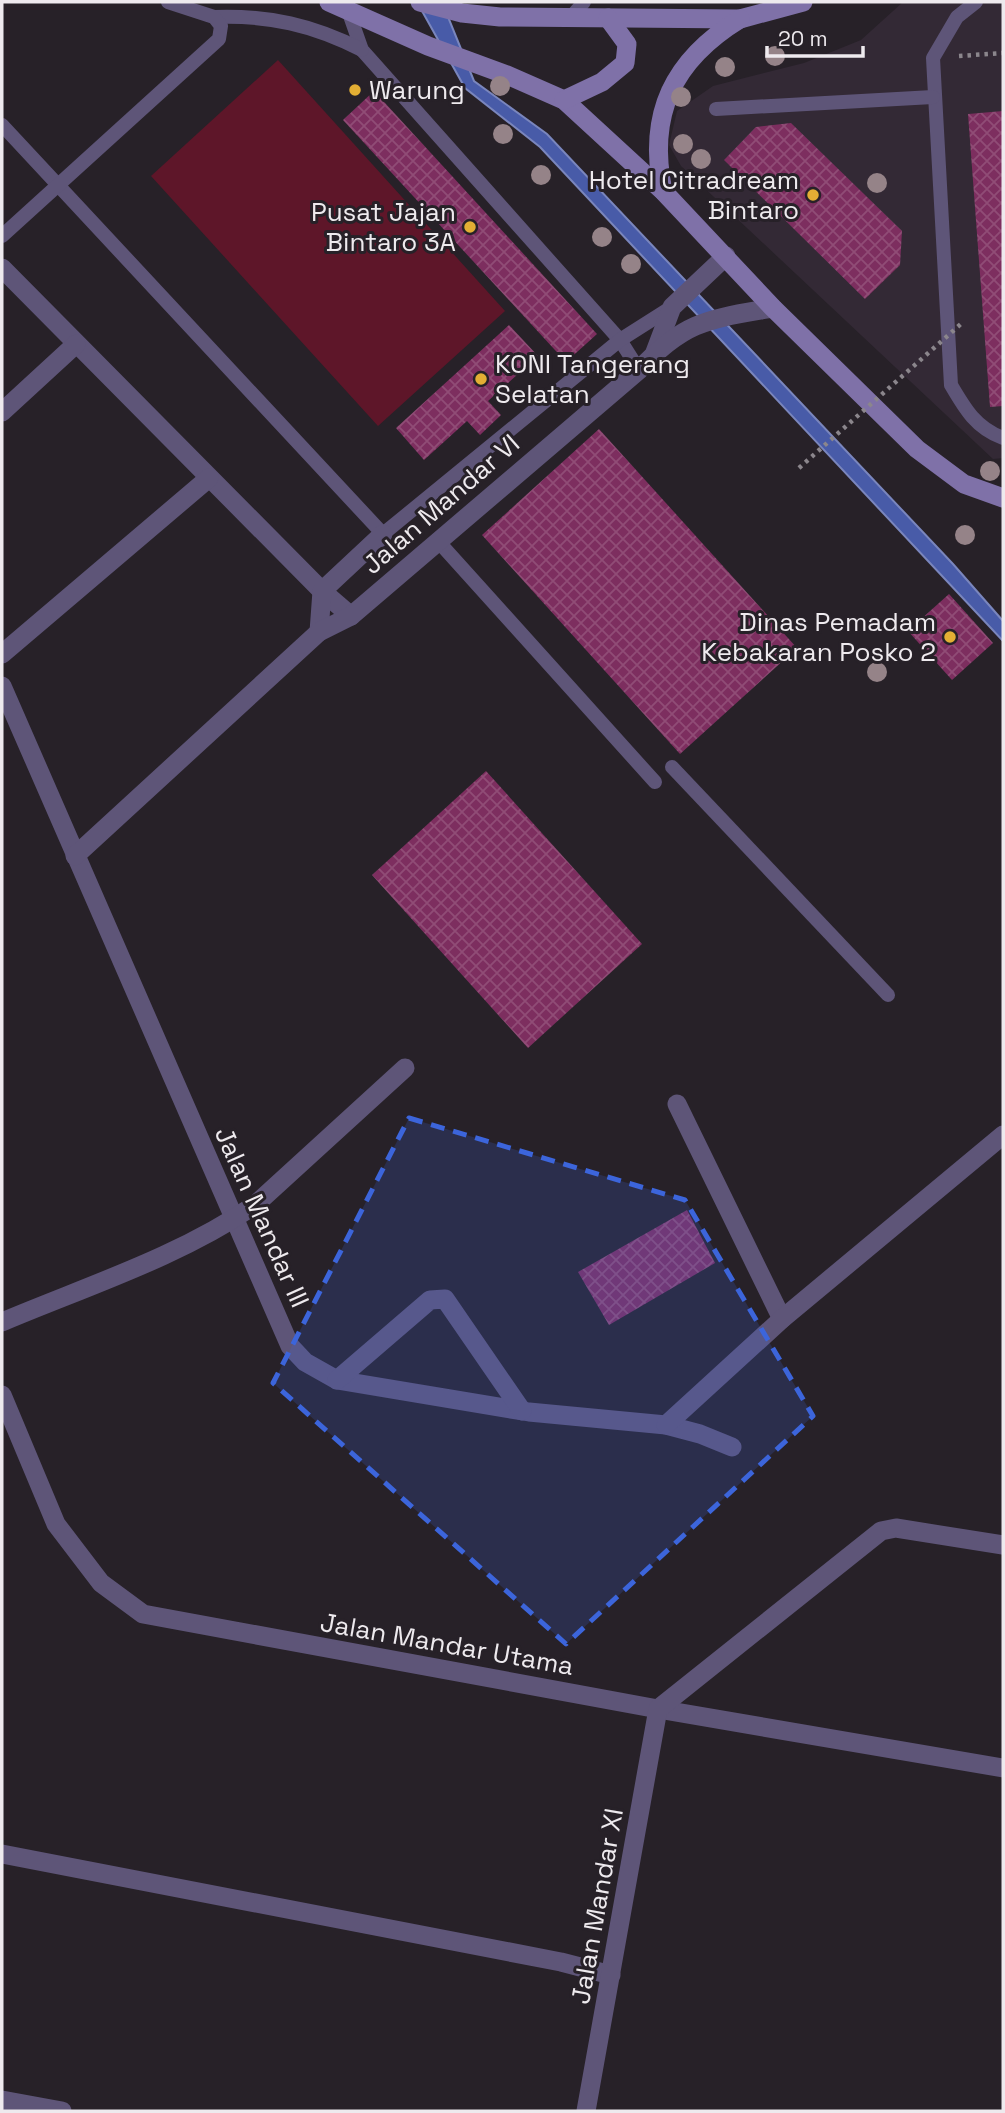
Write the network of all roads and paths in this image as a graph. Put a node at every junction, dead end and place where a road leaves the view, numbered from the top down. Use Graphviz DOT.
graph roads {
  1 [pos="168,2"];
  2 [pos="329,2"];
  3 [pos="420,2"];
  4 [pos="803,2"];
  5 [pos="976,2"];
  6 [pos="578,9"];
  7 [pos="349,13"];
  8 [pos="214,17"];
  9 [pos="608,18"];
  10 [pos="740,19"];
  11 [pos="362,50"];
  12 [pos="1003,53"];
  13 [pos="933,58"];
  14 [pos="933,97"];
  15 [pos="564,100"];
  16 [pos="716,109"];
  17 [pos="2,125"];
  18 [pos="58,185"];
  19 [pos="663,191"];
  20 [pos="2,236"];
  21 [pos="726,256"];
  22 [pos="2,268"];
  23 [pos="674,305"];
  24 [pos="774,308"];
  25 [pos="962,323"];
  26 [pos="620,340"];
  27 [pos="76,344"];
  28 [pos="654,353"];
  29 [pos="639,370"];
  30 [pos="2,412"];
  31 [pos="1003,438"];
  32 [pos="799,468"];
  33 [pos="209,478"];
  34 [pos="1003,498"];
  35 [pos="383,534"];
  36 [pos="438,540"];
  37 [pos="321,592"];
  38 [pos="351,616"];
  39 [pos="319,632"];
  40 [pos="2,654"];
  41 [pos="2,686"];
  42 [pos="672,767"];
  43 [pos="655,782"];
  44 [pos="75,856"];
  45 [pos="888,995"];
  46 [pos="405,1068"];
  47 [pos="677,1104"];
  48 [pos="1003,1135"];
  49 [pos="233,1220"];
  50 [pos="782,1319"];
  51 [pos="2,1322"];
  52 [pos="337,1380"];
  53 [pos="2,1395"];
  54 [pos="522,1411"];
  55 [pos="666,1425"];
  56 [pos="733,1447"];
  57 [pos="1003,1545"];
  58 [pos="658,1709"];
  59 [pos="1003,1768"];
  60 [pos="2,1854"];
  61 [pos="611,1975"];
  62 [pos="4,2102"];
  63 [pos="62,2111"];
  64 [pos="586,2111"];
  1 -- 8 [label="lane"];
  2 -- 7 [label="main road"];
  3 -- 6 [label="main road"];
  4 -- 10 [label="main road"];
  5 -- 13 [label="lane"];
  6 -- 9 [label="main road"];
  7 -- 11 [label="lane"];
  7 -- 15 [label="main road"];
  8 -- 11 [label="lane"];
  8 -- 18 [label="lane"];
  9 -- 10 [label="main road"];
  9 -- 15 [label="main road"];
  10 -- 19 [label="main road"];
  11 -- 26 [label="lane"];
  12 -- 13 [label="path"];
  13 -- 14 [label="lane"];
  14 -- 16 [label="lane"];
  14 -- 31 [label="lane"];
  15 -- 19 [label="main road"];
  17 -- 18 [label="lane"];
  18 -- 20 [label="lane"];
  18 -- 35 [label="lane"];
  19 -- 21 [label="main road"];
  21 -- 23 [label="street, Jalan Mandar VI"];
  21 -- 24 [label="main road"];
  22 -- 27 [label="street"];
  23 -- 26 [label="lane"];
  23 -- 28 [label="street, Jalan Mandar VI"];
  24 -- 28 [label="street, Jalan Mandar VI"];
  24 -- 34 [label="main road"];
  25 -- 32 [label="path, bridge"];
  26 -- 29 [label="lane"];
  26 -- 35 [label="lane"];
  27 -- 30 [label="street"];
  27 -- 33 [label="street"];
  28 -- 29 [label="street, Jalan Mandar VI"];
  29 -- 36 [label="street, Jalan Mandar VI"];
  33 -- 37 [label="street"];
  33 -- 40 [label="street"];
  35 -- 37 [label="street, Jalan Mandar VI"];
  36 -- 38 [label="street, Jalan Mandar VI"];
  36 -- 43 [label="lane"];
  37 -- 38 [label="street"];
  37 -- 39 [label="street"];
  38 -- 39 [label="street, Jalan Mandar VI"];
  39 -- 44 [label="street, Jalan Mandar VI"];
  41 -- 44 [label="street, Jalan Mandar III"];
  42 -- 45 [label="lane"];
  44 -- 49 [label="street, Jalan Mandar III"];
  46 -- 49 [label="street"];
  47 -- 50 [label="street"];
  48 -- 50 [label="street"];
  49 -- 51 [label="street"];
  49 -- 52 [label="street, Jalan Mandar III"];
  50 -- 55 [label="street"];
  52 -- 54 [label="street, Jalan Mandar III"];
  52 -- 54 [label="street"];
  53 -- 58 [label="street, Jalan Mandar Utama"];
  54 -- 55 [label="street, Jalan Mandar III"];
  55 -- 56 [label="street, Jalan Mandar III"];
  57 -- 58 [label="street"];
  58 -- 59 [label="street, Jalan Mandar Utama"];
  58 -- 61 [label="street, Jalan Mandar XI"];
  60 -- 61 [label="street"];
  61 -- 64 [label="street, Jalan Mandar XI"];
  62 -- 63 [label="street"];
}
